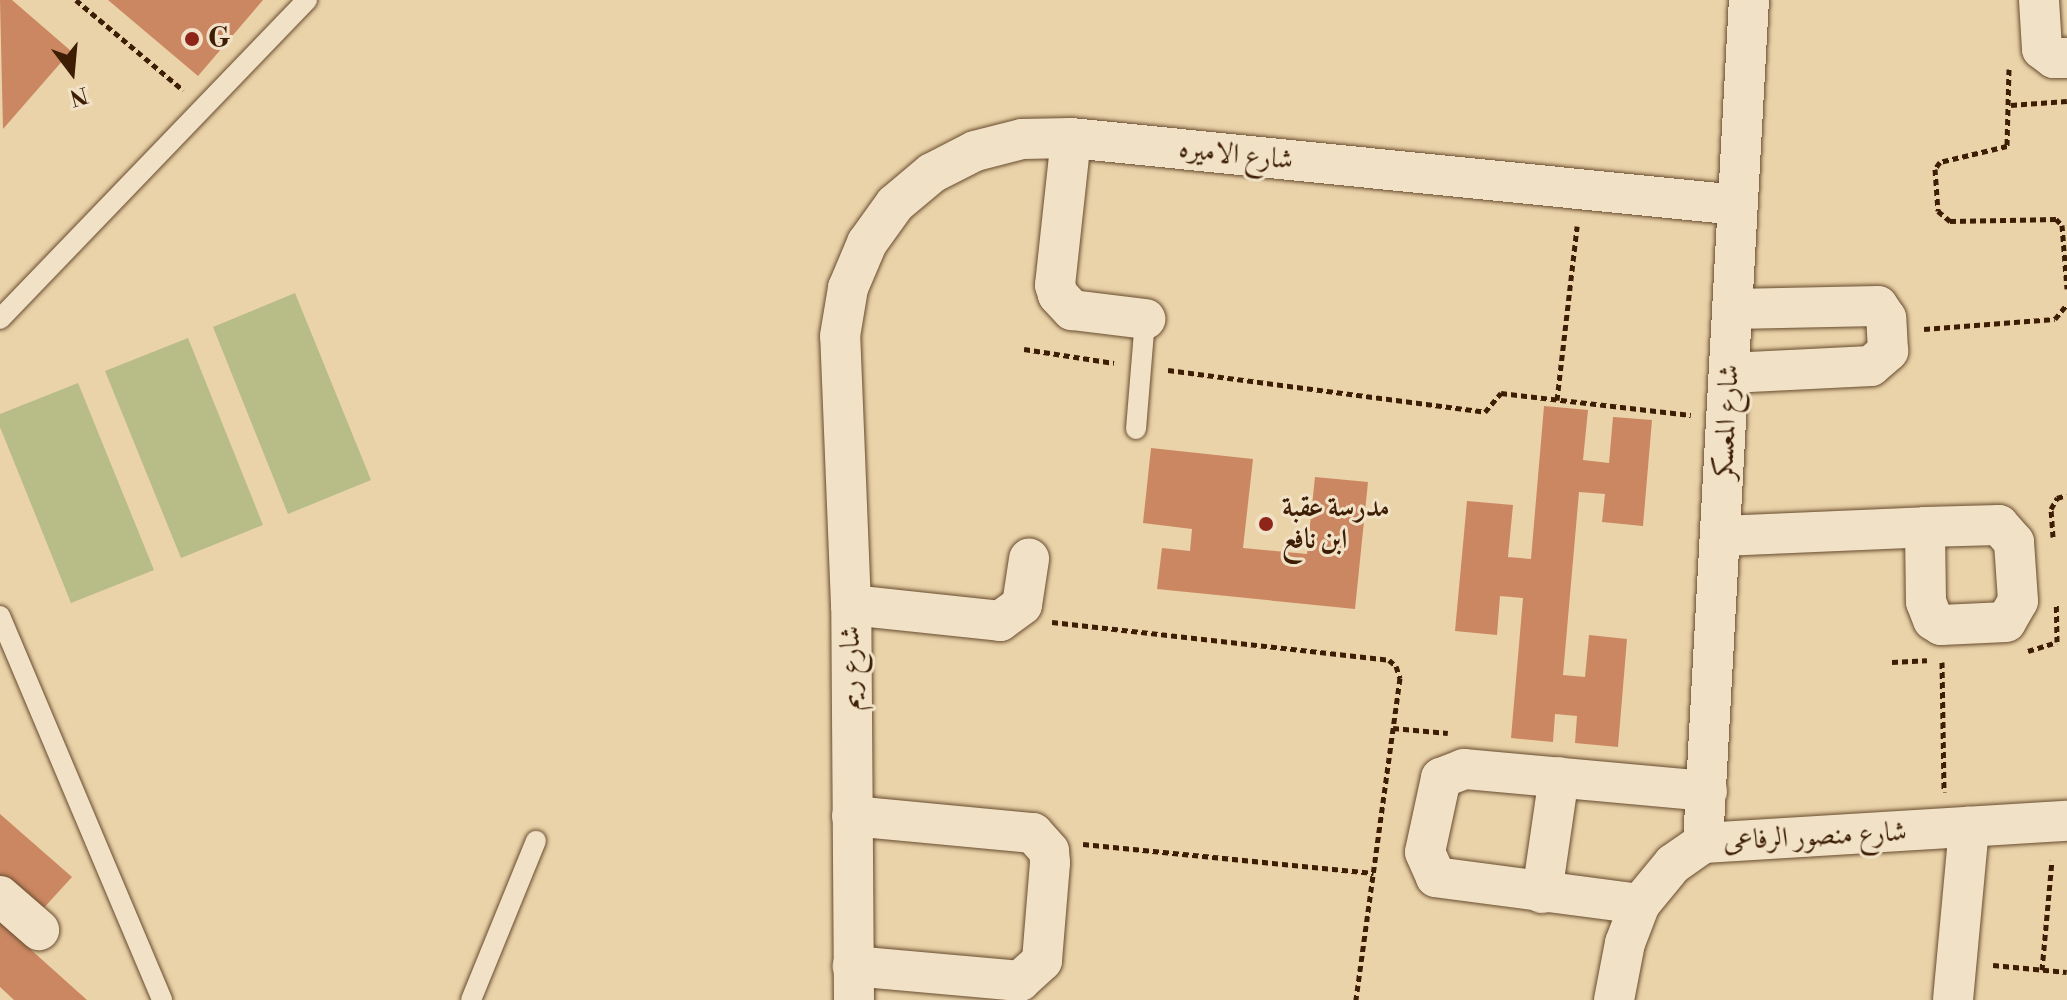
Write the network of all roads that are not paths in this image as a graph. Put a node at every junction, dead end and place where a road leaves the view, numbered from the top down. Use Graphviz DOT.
graph roads {
  1 [pos="307,0"];
  2 [pos="1749,0"];
  3 [pos="2039,0"];
  4 [pos="2067,58"];
  5 [pos="1071,138"];
  6 [pos="1738,205"];
  7 [pos="8,297"];
  8 [pos="1733,309"];
  9 [pos="0,319"];
  10 [pos="1145,319"];
  11 [pos="840,336"];
  12 [pos="1729,373"];
  13 [pos="1136,429"];
  14 [pos="1925,527"];
  15 [pos="1722,536"];
  16 [pos="1029,559"];
  17 [pos="851,605"];
  18 [pos="0,616"];
  19 [pos="1559,777"];
  20 [pos="1707,791"];
  21 [pos="852,816"];
  22 [pos="2061,821"];
  23 [pos="1957,828"];
  24 [pos="536,841"];
  25 [pos="1703,843"];
  26 [pos="1542,893"];
  27 [pos="0,896"];
  28 [pos="1640,904"];
  29 [pos="39,930"];
  30 [pos="853,983"];
  31 [pos="162,1000"];
  32 [pos="471,1000"];
  33 [pos="1614,1000"];
  34 [pos="1953,1000"];
  1 -- 7 [label="lane"];
  2 -- 6 [label="street, شارع المعسكر"];
  3 -- 4 [label="street"];
  5 -- 6 [label="street, شارع الاميره"];
  5 -- 10 [label="street"];
  5 -- 11 [label="street, شارع الاميره"];
  6 -- 8 [label="street, شارع المعسكر"];
  7 -- 9 [label="lane"];
  8 -- 12 [label="street, شارع المعسكر"];
  8 -- 12 [label="street"];
  10 -- 13 [label="lane"];
  11 -- 17 [label="street, شارع ريم"];
  12 -- 15 [label="street, شارع المعسكر"];
  14 -- 14 [label="street"];
  14 -- 15 [label="street"];
  15 -- 20 [label="street, شارع المعسكر"];
  16 -- 17 [label="street"];
  17 -- 21 [label="street, شارع ريم"];
  18 -- 31 [label="lane"];
  19 -- 20 [label="street"];
  19 -- 26 [label="street"];
  19 -- 26 [label="street"];
  20 -- 25 [label="street, شارع المعسكر"];
  21 -- 30 [label="street, شارع ريم"];
  21 -- 30 [label="street"];
  22 -- 23 [label="street, شارع منصور الرفاعى"];
  23 -- 25 [label="street, شارع منصور الرفاعى"];
  23 -- 34 [label="street"];
  24 -- 32 [label="lane"];
  25 -- 28 [label="street, شارع منصور الرفاعى"];
  26 -- 28 [label="street"];
  27 -- 29 [label="street"];
  28 -- 33 [label="street, شارع منصور الرفاعى"];
}
